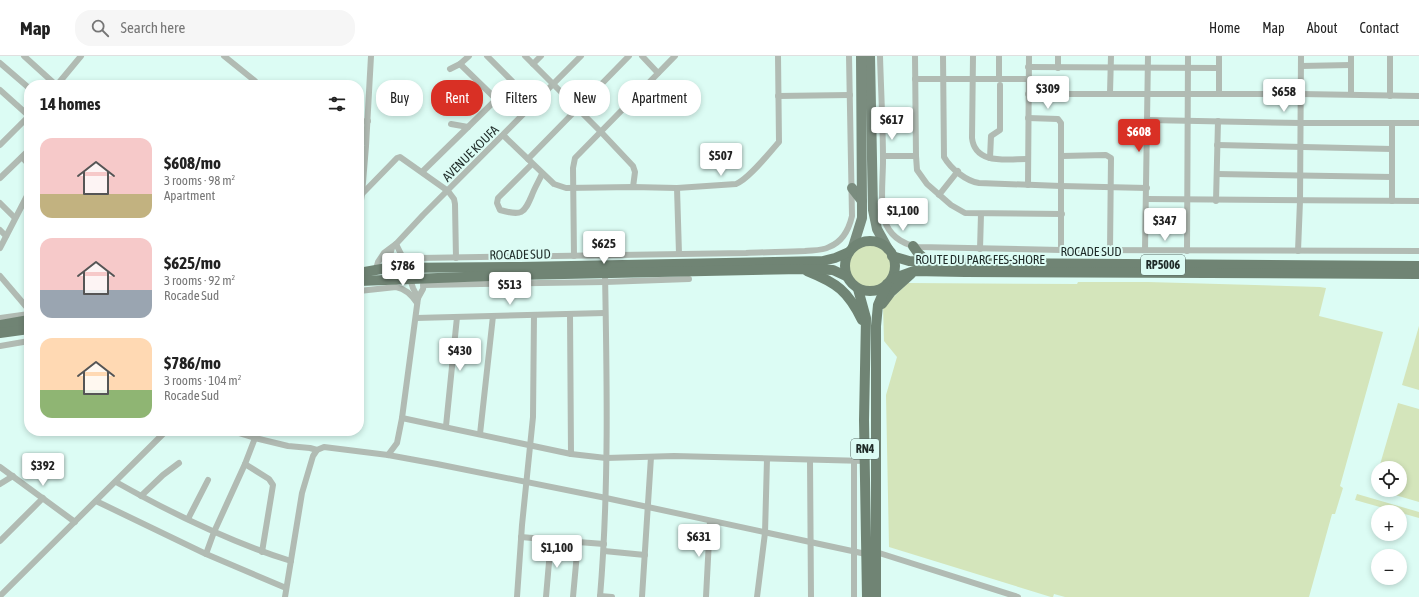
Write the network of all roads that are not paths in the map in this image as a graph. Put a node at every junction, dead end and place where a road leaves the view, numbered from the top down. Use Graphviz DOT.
graph roads {
  1 [pos="24,56"];
  2 [pos="81,56"];
  3 [pos="224,56"];
  4 [pos="371,56"];
  5 [pos="469,56"];
  6 [pos="487,56"];
  7 [pos="525,56"];
  8 [pos="541,56"];
  9 [pos="581,56"];
  10 [pos="629,56"];
  11 [pos="642,56"];
  12 [pos="675,56"];
  13 [pos="778,56"];
  14 [pos="849,56"];
  15 [pos="861,56"];
  16 [pos="870,56"];
  17 [pos="880,56"];
  18 [pos="915,56"];
  19 [pos="943,56"];
  20 [pos="973,56"];
  21 [pos="999,56"];
  22 [pos="1028,56"];
  23 [pos="1058,56"];
  24 [pos="1111,56"];
  25 [pos="1148,56"];
  26 [pos="1188,56"];
  27 [pos="1219,56"];
  28 [pos="1301,56"];
  29 [pos="1351,56"];
  30 [pos="1390,56"];
  31 [pos="0,63"];
  32 [pos="460,64"];
  33 [pos="533,64"];
  34 [pos="1351,65"];
  35 [pos="1301,66"];
  36 [pos="1028,67"];
  37 [pos="1148,67"];
  38 [pos="1058,68"];
  39 [pos="1111,68"];
  40 [pos="1218,68"];
  41 [pos="450,69"];
  42 [pos="1188,69"];
  43 [pos="658,73"];
  44 [pos="915,79"];
  45 [pos="942,79"];
  46 [pos="973,79"];
  47 [pos="1028,79"];
  48 [pos="50,80"];
  49 [pos="60,80"];
  50 [pos="254,80"];
  51 [pos="511,80"];
  52 [pos="606,80"];
  53 [pos="999,82"];
  54 [pos="24,84"];
  55 [pos="554,85"];
  56 [pos="551,88"];
  57 [pos="0,90"];
  58 [pos="559,90"];
  59 [pos="1110,93"];
  60 [pos="1148,93"];
  61 [pos="491,94"];
  62 [pos="1028,94"];
  63 [pos="1187,94"];
  64 [pos="1219,94"];
  65 [pos="1301,94"];
  66 [pos="1351,94"];
  67 [pos="850,95"];
  68 [pos="778,96"];
  69 [pos="1390,96"];
  70 [pos="1419,96"];
  71 [pos="491,104"];
  72 [pos="24,112"];
  73 [pos="522,116"];
  74 [pos="572,116"];
  75 [pos="585,116"];
  76 [pos="1028,118"];
  77 [pos="1148,120"];
  78 [pos="1187,120"];
  79 [pos="24,121"];
  80 [pos="364,121"];
  81 [pos="368,121"];
  82 [pos="1218,121"];
  83 [pos="1301,123"];
  84 [pos="1392,123"];
  85 [pos="1419,123"];
  86 [pos="451,124"];
  87 [pos="468,127"];
  88 [pos="601,132"];
  89 [pos="503,135"];
  90 [pos="0,145"];
  91 [pos="1217,146"];
  92 [pos="1301,147"];
  93 [pos="364,148"];
  94 [pos="1392,149"];
  95 [pos="883,156"];
  96 [pos="916,156"];
  97 [pos="1062,156"];
  98 [pos="22,157"];
  99 [pos="990,158"];
  100 [pos="24,159"];
  101 [pos="1027,159"];
  102 [pos="530,161"];
  103 [pos="958,171"];
  104 [pos="422,172"];
  105 [pos="542,174"];
  106 [pos="1217,174"];
  107 [pos="1301,175"];
  108 [pos="1392,176"];
  109 [pos="0,178"];
  110 [pos="1028,185"];
  111 [pos="1061,186"];
  112 [pos="633,187"];
  113 [pos="1111,187"];
  114 [pos="574,188"];
  115 [pos="677,188"];
  116 [pos="852,188"];
  117 [pos="873,188"];
  118 [pos="1147,188"];
  119 [pos="448,191"];
  120 [pos="364,192"];
  121 [pos="939,195"];
  122 [pos="883,199"];
  123 [pos="1147,199"];
  124 [pos="1187,200"];
  125 [pos="24,201"];
  126 [pos="862,201"];
  127 [pos="1216,201"];
  128 [pos="1300,201"];
  129 [pos="1392,201"];
  130 [pos="1419,201"];
  131 [pos="0,203"];
  132 [pos="981,214"];
  133 [pos="1062,214"];
  134 [pos="15,218"];
  135 [pos="0,230"];
  136 [pos="6,236"];
  137 [pos="394,246"];
  138 [pos="913,246"];
  139 [pos="0,248"];
  140 [pos="851,249"];
  141 [pos="980,249"];
  142 [pos="809,250"];
  143 [pos="1061,250"];
  144 [pos="1110,250"];
  145 [pos="1145,250"];
  146 [pos="1187,251"];
  147 [pos="1298,251"];
  148 [pos="1419,251"];
  149 [pos="890,252"];
  150 [pos="678,254"];
  151 [pos="574,256"];
  152 [pos="783,257"];
  153 [pos="403,258"];
  154 [pos="456,258"];
  155 [pos="811,261"];
  156 [pos="928,262"];
  157 [pos="387,268"];
  158 [pos="407,268"];
  159 [pos="802,269"];
  160 [pos="1418,270"];
  161 [pos="914,271"];
  162 [pos="1142,272"];
  163 [pos="364,274"];
  164 [pos="375,275"];
  165 [pos="0,276"];
  166 [pos="846,276"];
  167 [pos="424,277"];
  168 [pos="410,278"];
  169 [pos="605,278"];
  170 [pos="364,279"];
  171 [pos="385,279"];
  172 [pos="689,279"];
  173 [pos="889,281"];
  174 [pos="858,289"];
  175 [pos="364,290"];
  176 [pos="418,301"];
  177 [pos="24,304"];
  178 [pos="605,313"];
  179 [pos="570,314"];
  180 [pos="877,314"];
  181 [pos="24,315"];
  182 [pos="534,315"];
  183 [pos="493,316"];
  184 [pos="457,317"];
  185 [pos="0,318"];
  186 [pos="416,318"];
  187 [pos="24,321"];
  188 [pos="0,325"];
  189 [pos="866,328"];
  190 [pos="24,330"];
  191 [pos="0,333"];
  192 [pos="24,342"];
  193 [pos="0,346"];
  194 [pos="402,418"];
  195 [pos="446,426"];
  196 [pos="480,434"];
  197 [pos="161,436"];
  198 [pos="248,436"];
  199 [pos="255,438"];
  200 [pos="530,445"];
  201 [pos="317,450"];
  202 [pos="571,454"];
  203 [pos="388,455"];
  204 [pos="651,457"];
  205 [pos="606,458"];
  206 [pos="767,459"];
  207 [pos="810,460"];
  208 [pos="854,461"];
  209 [pos="865,461"];
  210 [pos="179,463"];
  211 [pos="245,464"];
  212 [pos="0,467"];
  213 [pos="13,476"];
  214 [pos="208,480"];
  215 [pos="116,482"];
  216 [pos="526,482"];
  217 [pos="0,484"];
  218 [pos="141,496"];
  219 [pos="43,498"];
  220 [pos="606,498"];
  221 [pos="96,501"];
  222 [pos="649,508"];
  223 [pos="188,519"];
  224 [pos="710,521"];
  225 [pos="75,522"];
  226 [pos="214,532"];
  227 [pos="765,533"];
  228 [pos="521,538"];
  229 [pos="551,539"];
  230 [pos="0,541"];
  231 [pos="578,542"];
  232 [pos="810,542"];
  233 [pos="604,548"];
  234 [pos="262,552"];
  235 [pos="854,552"];
  236 [pos="871,553"];
  237 [pos="206,554"];
  238 [pos="645,556"];
  239 [pos="291,561"];
  240 [pos="286,588"];
  241 [pos="1,592"];
  242 [pos="600,596"];
  243 [pos="285,597"];
  244 [pos="517,597"];
  245 [pos="546,597"];
  246 [pos="573,597"];
  247 [pos="612,597"];
  248 [pos="642,597"];
  249 [pos="706,597"];
  250 [pos="757,597"];
  251 [pos="811,597"];
  252 [pos="854,597"];
  253 [pos="867,597"];
  254 [pos="876,597"];
  255 [pos="1018,597"];
  1 -- 48 [label="street"];
  2 -- 49 [label="street"];
  3 -- 50 [label="street"];
  4 -- 81 [label="street"];
  5 -- 32 [label="street"];
  6 -- 51 [label="street"];
  7 -- 33 [label="street"];
  8 -- 33 [label="street"];
  9 -- 55 [label="street, AVENUE KOUFA"];
  10 -- 52 [label="street"];
  11 -- 43 [label="street"];
  12 -- 43 [label="street"];
  13 -- 68 [label="street"];
  14 -- 67 [label="street"];
  15 -- 126 [label="main road"];
  16 -- 117 [label="main road, RN4"];
  17 -- 95 [label="street"];
  18 -- 44 [label="street"];
  19 -- 45 [label="street"];
  20 -- 46 [label="street"];
  21 -- 53 [label="street"];
  22 -- 36 [label="street"];
  23 -- 38 [label="street"];
  24 -- 39 [label="street"];
  25 -- 37 [label="street"];
  26 -- 42 [label="street"];
  27 -- 40 [label="street"];
  28 -- 35 [label="street"];
  29 -- 34 [label="street"];
  30 -- 69 [label="street"];
  31 -- 54 [label="street"];
  32 -- 41 [label="street"];
  32 -- 61 [label="street"];
  33 -- 55 [label="street"];
  34 -- 35 [label="street"];
  34 -- 66 [label="street"];
  35 -- 65 [label="street"];
  36 -- 38 [label="street"];
  36 -- 47 [label="street"];
  37 -- 39 [label="street"];
  37 -- 42 [label="street"];
  37 -- 60 [label="street"];
  38 -- 39 [label="street"];
  39 -- 59 [label="street"];
  40 -- 42 [label="street"];
  40 -- 64 [label="street"];
  42 -- 63 [label="street"];
  43 -- 88 [label="street"];
  44 -- 45 [label="street"];
  44 -- 96 [label="street"];
  45 -- 46 [label="street"];
  45 -- 103 [label="street"];
  46 -- 53 [label="street"];
  46 -- 99 [label="street"];
  47 -- 53 [label="street"];
  47 -- 62 [label="street"];
  53 -- 99 [label="street"];
  55 -- 56 [label="street, AVENUE KOUFA"];
  55 -- 58 [label="street"];
  57 -- 72 [label="street"];
  59 -- 60 [label="street"];
  59 -- 62 [label="street"];
  60 -- 63 [label="street"];
  60 -- 77 [label="street"];
  62 -- 76 [label="street"];
  63 -- 64 [label="street"];
  63 -- 78 [label="street"];
  64 -- 65 [label="street"];
  65 -- 66 [label="street"];
  65 -- 83 [label="street"];
  66 -- 69 [label="street"];
  67 -- 68 [label="street"];
  67 -- 116 [label="street"];
  68 -- 115 [label="street"];
  69 -- 70 [label="street"];
  71 -- 87 [label="street"];
  73 -- 89 [label="street, AVENUE KOUFA"];
  74 -- 102 [label="street"];
  75 -- 88 [label="street"];
  76 -- 97 [label="street"];
  76 -- 101 [label="street"];
  77 -- 78 [label="street"];
  77 -- 118 [label="street"];
  78 -- 82 [label="street"];
  78 -- 124 [label="street"];
  79 -- 90 [label="street"];
  80 -- 81 [label="street"];
  81 -- 93 [label="street"];
  82 -- 83 [label="street"];
  82 -- 91 [label="street"];
  83 -- 84 [label="street"];
  83 -- 92 [label="street"];
  84 -- 85 [label="street"];
  84 -- 94 [label="street"];
  86 -- 87 [label="street"];
  87 -- 104 [label="street"];
  88 -- 112 [label="street"];
  88 -- 114 [label="street"];
  89 -- 102 [label="street"];
  89 -- 119 [label="street, AVENUE KOUFA"];
  91 -- 92 [label="street"];
  91 -- 106 [label="street"];
  92 -- 94 [label="street"];
  92 -- 107 [label="street"];
  94 -- 108 [label="street"];
  95 -- 96 [label="street"];
  95 -- 122 [label="street"];
  96 -- 121 [label="street"];
  97 -- 111 [label="street"];
  97 -- 113 [label="street"];
  98 -- 100 [label="street"];
  98 -- 109 [label="street"];
  99 -- 101 [label="street"];
  101 -- 110 [label="street"];
  102 -- 105 [label="street"];
  102 -- 105 [label="street"];
  103 -- 110 [label="street"];
  103 -- 121 [label="street"];
  104 -- 119 [label="street"];
  104 -- 120 [label="street"];
  105 -- 114 [label="street"];
  106 -- 107 [label="street"];
  106 -- 127 [label="street"];
  107 -- 108 [label="street"];
  107 -- 128 [label="street"];
  108 -- 129 [label="street"];
  110 -- 111 [label="street"];
  111 -- 113 [label="street"];
  111 -- 133 [label="street"];
  112 -- 114 [label="street"];
  112 -- 115 [label="street"];
  113 -- 118 [label="street"];
  113 -- 144 [label="street"];
  114 -- 151 [label="street"];
  115 -- 150 [label="street"];
  116 -- 126 [label="main road"];
  116 -- 142 [label="street"];
  117 -- 122 [label="main road"];
  117 -- 149 [label="main road, RN4"];
  118 -- 123 [label="street"];
  119 -- 137 [label="street, AVENUE KOUFA"];
  119 -- 154 [label="street"];
  121 -- 132 [label="street"];
  122 -- 138 [label="street"];
  123 -- 124 [label="street"];
  123 -- 145 [label="street"];
  124 -- 127 [label="street"];
  124 -- 146 [label="street"];
  125 -- 134 [label="street"];
  126 -- 140 [label="main road"];
  127 -- 128 [label="street"];
  128 -- 129 [label="street"];
  128 -- 147 [label="street"];
  129 -- 130 [label="street"];
  131 -- 134 [label="street"];
  132 -- 133 [label="street"];
  132 -- 141 [label="street"];
  133 -- 143 [label="street"];
  134 -- 136 [label="street"];
  135 -- 136 [label="street"];
  136 -- 139 [label="street"];
  137 -- 153 [label="street"];
  137 -- 157 [label="street"];
  137 -- 164 [label="street, AVENUE KOUFA"];
  138 -- 141 [label="street"];
  138 -- 156 [label="highway"];
  140 -- 149 [label="highway"];
  140 -- 155 [label="highway, ROCADE SUD"];
  140 -- 166 [label="highway"];
  141 -- 143 [label="street"];
  142 -- 152 [label="street"];
  142 -- 155 [label="street"];
  143 -- 144 [label="street"];
  144 -- 145 [label="street"];
  145 -- 146 [label="street"];
  146 -- 147 [label="street"];
  147 -- 148 [label="street"];
  149 -- 156 [label="highway, ROCADE SUD / RP5006"];
  149 -- 173 [label="highway, RN4"];
  150 -- 151 [label="street"];
  150 -- 152 [label="street"];
  151 -- 154 [label="street"];
  152 -- 155 [label="highway, ROCADE SUD"];
  152 -- 167 [label="highway, ROCADE SUD"];
  153 -- 154 [label="street"];
  153 -- 158 [label="street"];
  156 -- 160 [label="highway, ROCADE SUD / RP5006"];
  157 -- 158 [label="highway, ROCADE SUD"];
  157 -- 164 [label="highway, ROCADE SUD"];
  157 -- 171 [label="street"];
  158 -- 167 [label="highway, ROCADE SUD"];
  158 -- 168 [label="street"];
  159 -- 166 [label="highway, ROCADE SUD"];
  159 -- 169 [label="highway, ROCADE SUD"];
  159 -- 189 [label="highway"];
  160 -- 162 [label="highway, ROCADE SUD / RP5006"];
  161 -- 162 [label="highway, ROUTE DU PARC FES-SHORE / RP5006"];
  161 -- 173 [label="highway, ROUTE DU PARC FES-SHORE / RP5006"];
  161 -- 180 [label="highway"];
  163 -- 164 [label="highway, ROCADE SUD"];
  164 -- 170 [label="highway, ROCADE SUD"];
  164 -- 171 [label="highway, ROCADE SUD"];
  165 -- 177 [label="street"];
  166 -- 174 [label="highway, RN4"];
  167 -- 168 [label="highway, ROCADE SUD"];
  167 -- 169 [label="highway, ROCADE SUD"];
  167 -- 176 [label="street"];
  168 -- 171 [label="highway, ROCADE SUD"];
  168 -- 176 [label="street"];
  169 -- 172 [label="street"];
  169 -- 178 [label="street"];
  173 -- 174 [label="highway"];
  173 -- 180 [label="highway, RN4"];
  174 -- 189 [label="highway, RN4"];
  175 -- 176 [label="street"];
  176 -- 186 [label="street"];
  178 -- 179 [label="street"];
  178 -- 205 [label="street"];
  179 -- 182 [label="street"];
  179 -- 202 [label="street"];
  180 -- 236 [label="highway, RN4"];
  181 -- 185 [label="street"];
  182 -- 183 [label="street"];
  182 -- 200 [label="street"];
  183 -- 184 [label="street"];
  183 -- 196 [label="street"];
  184 -- 186 [label="street"];
  184 -- 195 [label="street"];
  186 -- 194 [label="street"];
  187 -- 188 [label="highway"];
  189 -- 209 [label="highway, RN4"];
  190 -- 191 [label="highway"];
  192 -- 193 [label="street"];
  194 -- 195 [label="street"];
  194 -- 203 [label="street"];
  195 -- 196 [label="street"];
  196 -- 200 [label="street"];
  197 -- 215 [label="street"];
  198 -- 199 [label="street"];
  199 -- 201 [label="street"];
  199 -- 211 [label="street"];
  200 -- 202 [label="street"];
  200 -- 216 [label="street"];
  201 -- 203 [label="street"];
  201 -- 239 [label="street"];
  202 -- 205 [label="street"];
  203 -- 216 [label="street"];
  204 -- 205 [label="street"];
  204 -- 206 [label="street"];
  204 -- 222 [label="street"];
  205 -- 220 [label="street"];
  206 -- 207 [label="street"];
  206 -- 227 [label="street"];
  207 -- 208 [label="street"];
  207 -- 232 [label="street"];
  208 -- 209 [label="street"];
  208 -- 235 [label="street"];
  209 -- 236 [label="highway, RN4"];
  210 -- 218 [label="street"];
  211 -- 226 [label="street"];
  211 -- 234 [label="street"];
  212 -- 213 [label="street"];
  213 -- 217 [label="street"];
  213 -- 219 [label="street"];
  214 -- 223 [label="street"];
  215 -- 218 [label="street"];
  215 -- 221 [label="street"];
  216 -- 220 [label="street"];
  216 -- 228 [label="street"];
  218 -- 223 [label="street"];
  219 -- 225 [label="street"];
  219 -- 230 [label="street"];
  220 -- 222 [label="street"];
  220 -- 233 [label="street"];
  221 -- 225 [label="street"];
  221 -- 237 [label="street"];
  222 -- 224 [label="street"];
  222 -- 238 [label="street"];
  223 -- 226 [label="street"];
  224 -- 227 [label="street"];
  224 -- 249 [label="street"];
  225 -- 241 [label="street"];
  226 -- 234 [label="street"];
  226 -- 237 [label="street"];
  227 -- 232 [label="street"];
  227 -- 250 [label="street"];
  228 -- 229 [label="street"];
  228 -- 244 [label="street"];
  229 -- 231 [label="street"];
  229 -- 245 [label="street"];
  231 -- 233 [label="street"];
  231 -- 246 [label="street"];
  232 -- 235 [label="street"];
  232 -- 251 [label="street"];
  233 -- 238 [label="street"];
  233 -- 242 [label="street"];
  234 -- 239 [label="street"];
  235 -- 236 [label="street"];
  235 -- 252 [label="street"];
  236 -- 253 [label="highway, RN4"];
  236 -- 254 [label="highway, RN4"];
  236 -- 255 [label="street"];
  237 -- 240 [label="street"];
  238 -- 248 [label="street"];
  239 -- 240 [label="street"];
  240 -- 243 [label="street"];
  242 -- 247 [label="street"];
}
